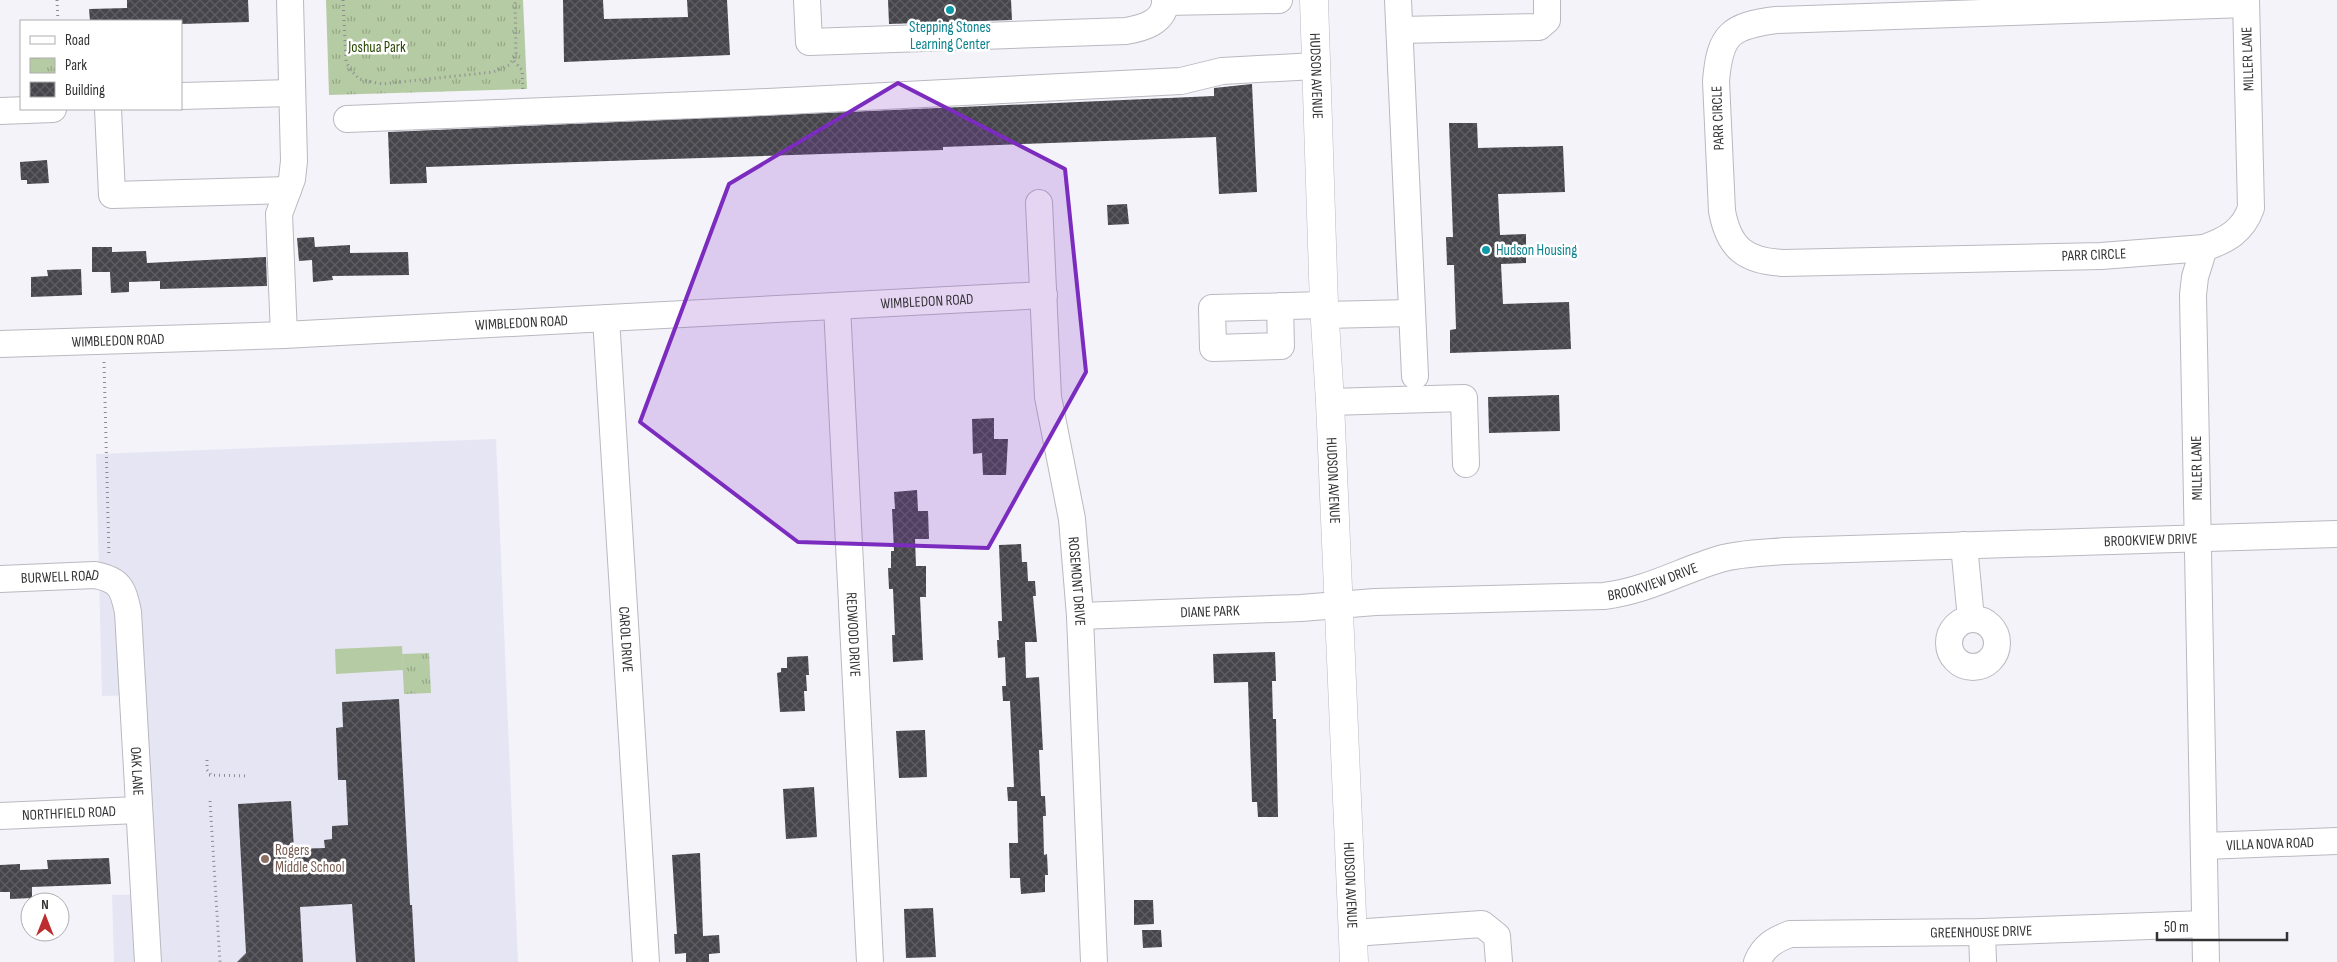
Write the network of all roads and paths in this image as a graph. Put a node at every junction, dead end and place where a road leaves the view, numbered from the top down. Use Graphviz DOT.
graph roads {
  1 [pos="57,0"];
  2 [pos="290,0"];
  3 [pos="343,0"];
  4 [pos="515,0"];
  5 [pos="807,0"];
  6 [pos="1279,0"];
  7 [pos="1314,0"];
  8 [pos="1398,0"];
  9 [pos="1546,0"];
  10 [pos="1165,1"];
  11 [pos="2246,2"];
  12 [pos="58,20"];
  13 [pos="1400,30"];
  14 [pos="514,61"];
  15 [pos="1315,66"];
  16 [pos="291,93"];
  17 [pos="182,96"];
  18 [pos="26,110"];
  19 [pos="108,110"];
  20 [pos="0,111"];
  21 [pos="524,112"];
  22 [pos="347,119"];
  23 [pos="288,190"];
  24 [pos="1039,203"];
  25 [pos="2204,248"];
  26 [pos="1044,296"];
  27 [pos="837,306"];
  28 [pos="1280,306"];
  29 [pos="1324,310"];
  30 [pos="1412,312"];
  31 [pos="606,318"];
  32 [pos="284,334"];
  33 [pos="0,344"];
  34 [pos="104,362"];
  35 [pos="1414,376"];
  36 [pos="1330,402"];
  37 [pos="1466,464"];
  38 [pos="2337,534"];
  39 [pos="2198,538"];
  40 [pos="1964,545"];
  41 [pos="110,556"];
  42 [pos="0,578"];
  43 [pos="118,583"];
  44 [pos="1339,604"];
  45 [pos="1080,616"];
  46 [pos="1971,619"];
  47 [pos="207,760"];
  48 [pos="249,776"];
  49 [pos="210,801"];
  50 [pos="138,810"];
  51 [pos="0,816"];
  52 [pos="2337,841"];
  53 [pos="2204,846"];
  54 [pos="2205,924"];
  55 [pos="1982,932"];
  56 [pos="1352,933"];
  57 [pos="1759,956"];
  58 [pos="148,962"];
  59 [pos="220,962"];
  60 [pos="646,962"];
  61 [pos="870,962"];
  62 [pos="1094,962"];
  63 [pos="1354,962"];
  64 [pos="1499,962"];
  65 [pos="1982,962"];
  66 [pos="2206,962"];
  1 -- 12 [label="path"];
  2 -- 16 [label="street"];
  3 -- 14 [label="path"];
  4 -- 14 [label="path"];
  5 -- 10 [label="street"];
  6 -- 10 [label="street"];
  7 -- 15 [label="main road, HUDSON AVENUE"];
  8 -- 13 [label="street"];
  9 -- 13 [label="street"];
  11 -- 25 [label="street, MILLER LANE"];
  11 -- 25 [label="street, PARR CIRCLE"];
  13 -- 30 [label="street"];
  14 -- 21 [label="path"];
  15 -- 21 [label="street"];
  15 -- 29 [label="main road, HUDSON AVENUE"];
  16 -- 17 [label="street"];
  16 -- 23 [label="street"];
  18 -- 20 [label="street"];
  19 -- 23 [label="street"];
  21 -- 22 [label="street"];
  23 -- 32 [label="street"];
  24 -- 26 [label="street, ROSEMONT DRIVE"];
  25 -- 39 [label="street, MILLER LANE"];
  26 -- 27 [label="street, WIMBLEDON ROAD"];
  26 -- 45 [label="street, ROSEMONT DRIVE"];
  27 -- 31 [label="street, WIMBLEDON ROAD"];
  27 -- 61 [label="street, REDWOOD DRIVE"];
  28 -- 29 [label="street"];
  29 -- 30 [label="street"];
  29 -- 36 [label="main road, HUDSON AVENUE"];
  30 -- 35 [label="street"];
  31 -- 32 [label="street, WIMBLEDON ROAD"];
  31 -- 60 [label="street, CAROL DRIVE"];
  32 -- 33 [label="street, WIMBLEDON ROAD"];
  34 -- 41 [label="path"];
  36 -- 37 [label="street"];
  36 -- 44 [label="main road, HUDSON AVENUE"];
  38 -- 39 [label="street, BROOKVIEW DRIVE"];
  39 -- 40 [label="street, BROOKVIEW DRIVE"];
  39 -- 53 [label="street, MILLER LANE"];
  40 -- 44 [label="street, BROOKVIEW DRIVE"];
  40 -- 46 [label="street"];
  42 -- 43 [label="street, BURWELL ROAD"];
  43 -- 50 [label="street, OAK LANE"];
  44 -- 45 [label="street, DIANE PARK"];
  44 -- 56 [label="main road, HUDSON AVENUE"];
  45 -- 62 [label="street, ROSEMONT DRIVE"];
  47 -- 48 [label="path"];
  49 -- 59 [label="path"];
  50 -- 51 [label="street, NORTHFIELD ROAD"];
  50 -- 58 [label="street, OAK LANE"];
  52 -- 53 [label="street, VILLA NOVA ROAD"];
  53 -- 54 [label="street, MILLER LANE"];
  54 -- 55 [label="street, GREENHOUSE DRIVE"];
  54 -- 66 [label="street, MILLER LANE"];
  55 -- 57 [label="street, GREENHOUSE DRIVE"];
  55 -- 65 [label="street"];
  56 -- 63 [label="main road, HUDSON AVENUE"];
  56 -- 64 [label="street"];
}
